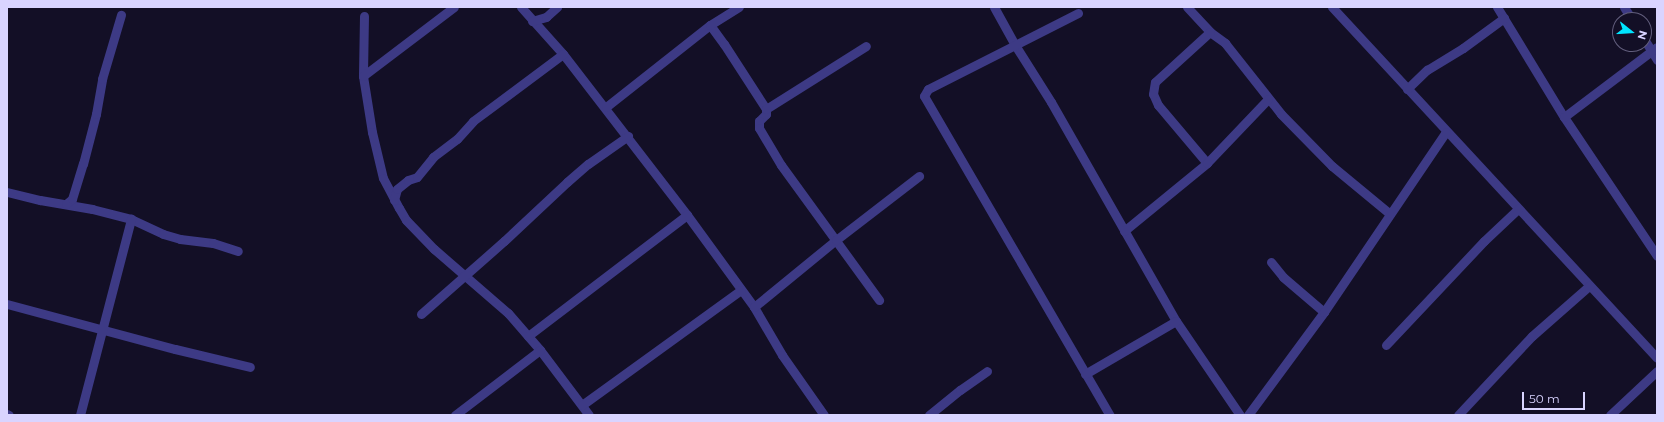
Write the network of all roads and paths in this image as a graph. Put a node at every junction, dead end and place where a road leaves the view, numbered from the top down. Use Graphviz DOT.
graph roads {
  1 [pos="454,7"];
  2 [pos="521,7"];
  3 [pos="557,7"];
  4 [pos="739,7"];
  5 [pos="994,7"];
  6 [pos="1187,7"];
  7 [pos="1497,7"];
  8 [pos="1334,8"];
  9 [pos="1078,13"];
  10 [pos="122,15"];
  11 [pos="364,16"];
  12 [pos="546,17"];
  13 [pos="1504,18"];
  14 [pos="532,21"];
  15 [pos="710,25"];
  16 [pos="1210,32"];
  17 [pos="543,33"];
  18 [pos="866,46"];
  19 [pos="1015,46"];
  20 [pos="1654,49"];
  21 [pos="563,54"];
  22 [pos="1657,60"];
  23 [pos="363,76"];
  24 [pos="1407,90"];
  25 [pos="1268,99"];
  26 [pos="606,107"];
  27 [pos="766,109"];
  28 [pos="1564,117"];
  29 [pos="1446,132"];
  30 [pos="628,136"];
  31 [pos="1207,163"];
  32 [pos="919,176"];
  33 [pos="7,192"];
  34 [pos="394,200"];
  35 [pos="66,204"];
  36 [pos="1518,209"];
  37 [pos="1390,214"];
  38 [pos="687,215"];
  39 [pos="131,219"];
  40 [pos="1124,231"];
  41 [pos="836,240"];
  42 [pos="238,252"];
  43 [pos="1657,256"];
  44 [pos="1271,262"];
  45 [pos="465,274"];
  46 [pos="1589,286"];
  47 [pos="741,290"];
  48 [pos="879,300"];
  49 [pos="7,304"];
  50 [pos="754,307"];
  51 [pos="1324,312"];
  52 [pos="421,314"];
  53 [pos="1176,321"];
  54 [pos="103,330"];
  55 [pos="528,336"];
  56 [pos="1386,345"];
  57 [pos="540,350"];
  58 [pos="1657,358"];
  59 [pos="250,367"];
  60 [pos="987,371"];
  61 [pos="1657,371"];
  62 [pos="1085,374"];
  63 [pos="582,405"];
  64 [pos="80,415"];
  65 [pos="455,415"];
  66 [pos="590,415"];
  67 [pos="824,415"];
  68 [pos="929,415"];
  69 [pos="1110,415"];
  70 [pos="1240,415"];
  71 [pos="1248,415"];
  72 [pos="1458,415"];
  73 [pos="1610,415"];
  1 -- 23 [label="street"];
  2 -- 14 [label="street"];
  3 -- 12 [label="street"];
  4 -- 15 [label="street"];
  5 -- 19 [label="street"];
  6 -- 16 [label="street"];
  7 -- 13 [label="street"];
  8 -- 24 [label="street"];
  9 -- 19 [label="street"];
  10 -- 35 [label="street"];
  11 -- 23 [label="street"];
  12 -- 14 [label="street"];
  12 -- 17 [label="street"];
  13 -- 24 [label="street"];
  13 -- 28 [label="street"];
  14 -- 17 [label="street"];
  15 -- 26 [label="street"];
  15 -- 27 [label="street"];
  16 -- 25 [label="street"];
  16 -- 31 [label="street"];
  17 -- 21 [label="street"];
  18 -- 27 [label="street"];
  19 -- 40 [label="street"];
  19 -- 62 [label="street"];
  20 -- 22 [label="street"];
  20 -- 28 [label="street"];
  21 -- 26 [label="street"];
  21 -- 34 [label="street"];
  23 -- 34 [label="street"];
  24 -- 29 [label="street"];
  25 -- 31 [label="street"];
  25 -- 37 [label="street"];
  26 -- 30 [label="street"];
  27 -- 41 [label="street"];
  28 -- 43 [label="street"];
  29 -- 36 [label="street"];
  29 -- 37 [label="street"];
  30 -- 38 [label="street"];
  30 -- 45 [label="street"];
  31 -- 40 [label="street"];
  32 -- 41 [label="street"];
  33 -- 35 [label="street"];
  34 -- 45 [label="street"];
  35 -- 39 [label="street"];
  36 -- 46 [label="street"];
  36 -- 56 [label="street"];
  37 -- 51 [label="street"];
  38 -- 47 [label="street"];
  38 -- 55 [label="street"];
  39 -- 42 [label="street"];
  39 -- 54 [label="street"];
  40 -- 53 [label="street"];
  41 -- 48 [label="street"];
  41 -- 50 [label="street"];
  44 -- 51 [label="street"];
  45 -- 52 [label="street"];
  45 -- 55 [label="street"];
  46 -- 58 [label="street"];
  46 -- 72 [label="street"];
  47 -- 50 [label="street"];
  47 -- 63 [label="street"];
  49 -- 54 [label="street"];
  50 -- 67 [label="street"];
  51 -- 71 [label="street"];
  53 -- 62 [label="street"];
  53 -- 70 [label="street"];
  54 -- 59 [label="street"];
  54 -- 64 [label="street"];
  55 -- 57 [label="street"];
  57 -- 63 [label="street"];
  57 -- 65 [label="street"];
  60 -- 68 [label="street"];
  61 -- 73 [label="street"];
  62 -- 69 [label="street"];
  63 -- 66 [label="street"];
}
